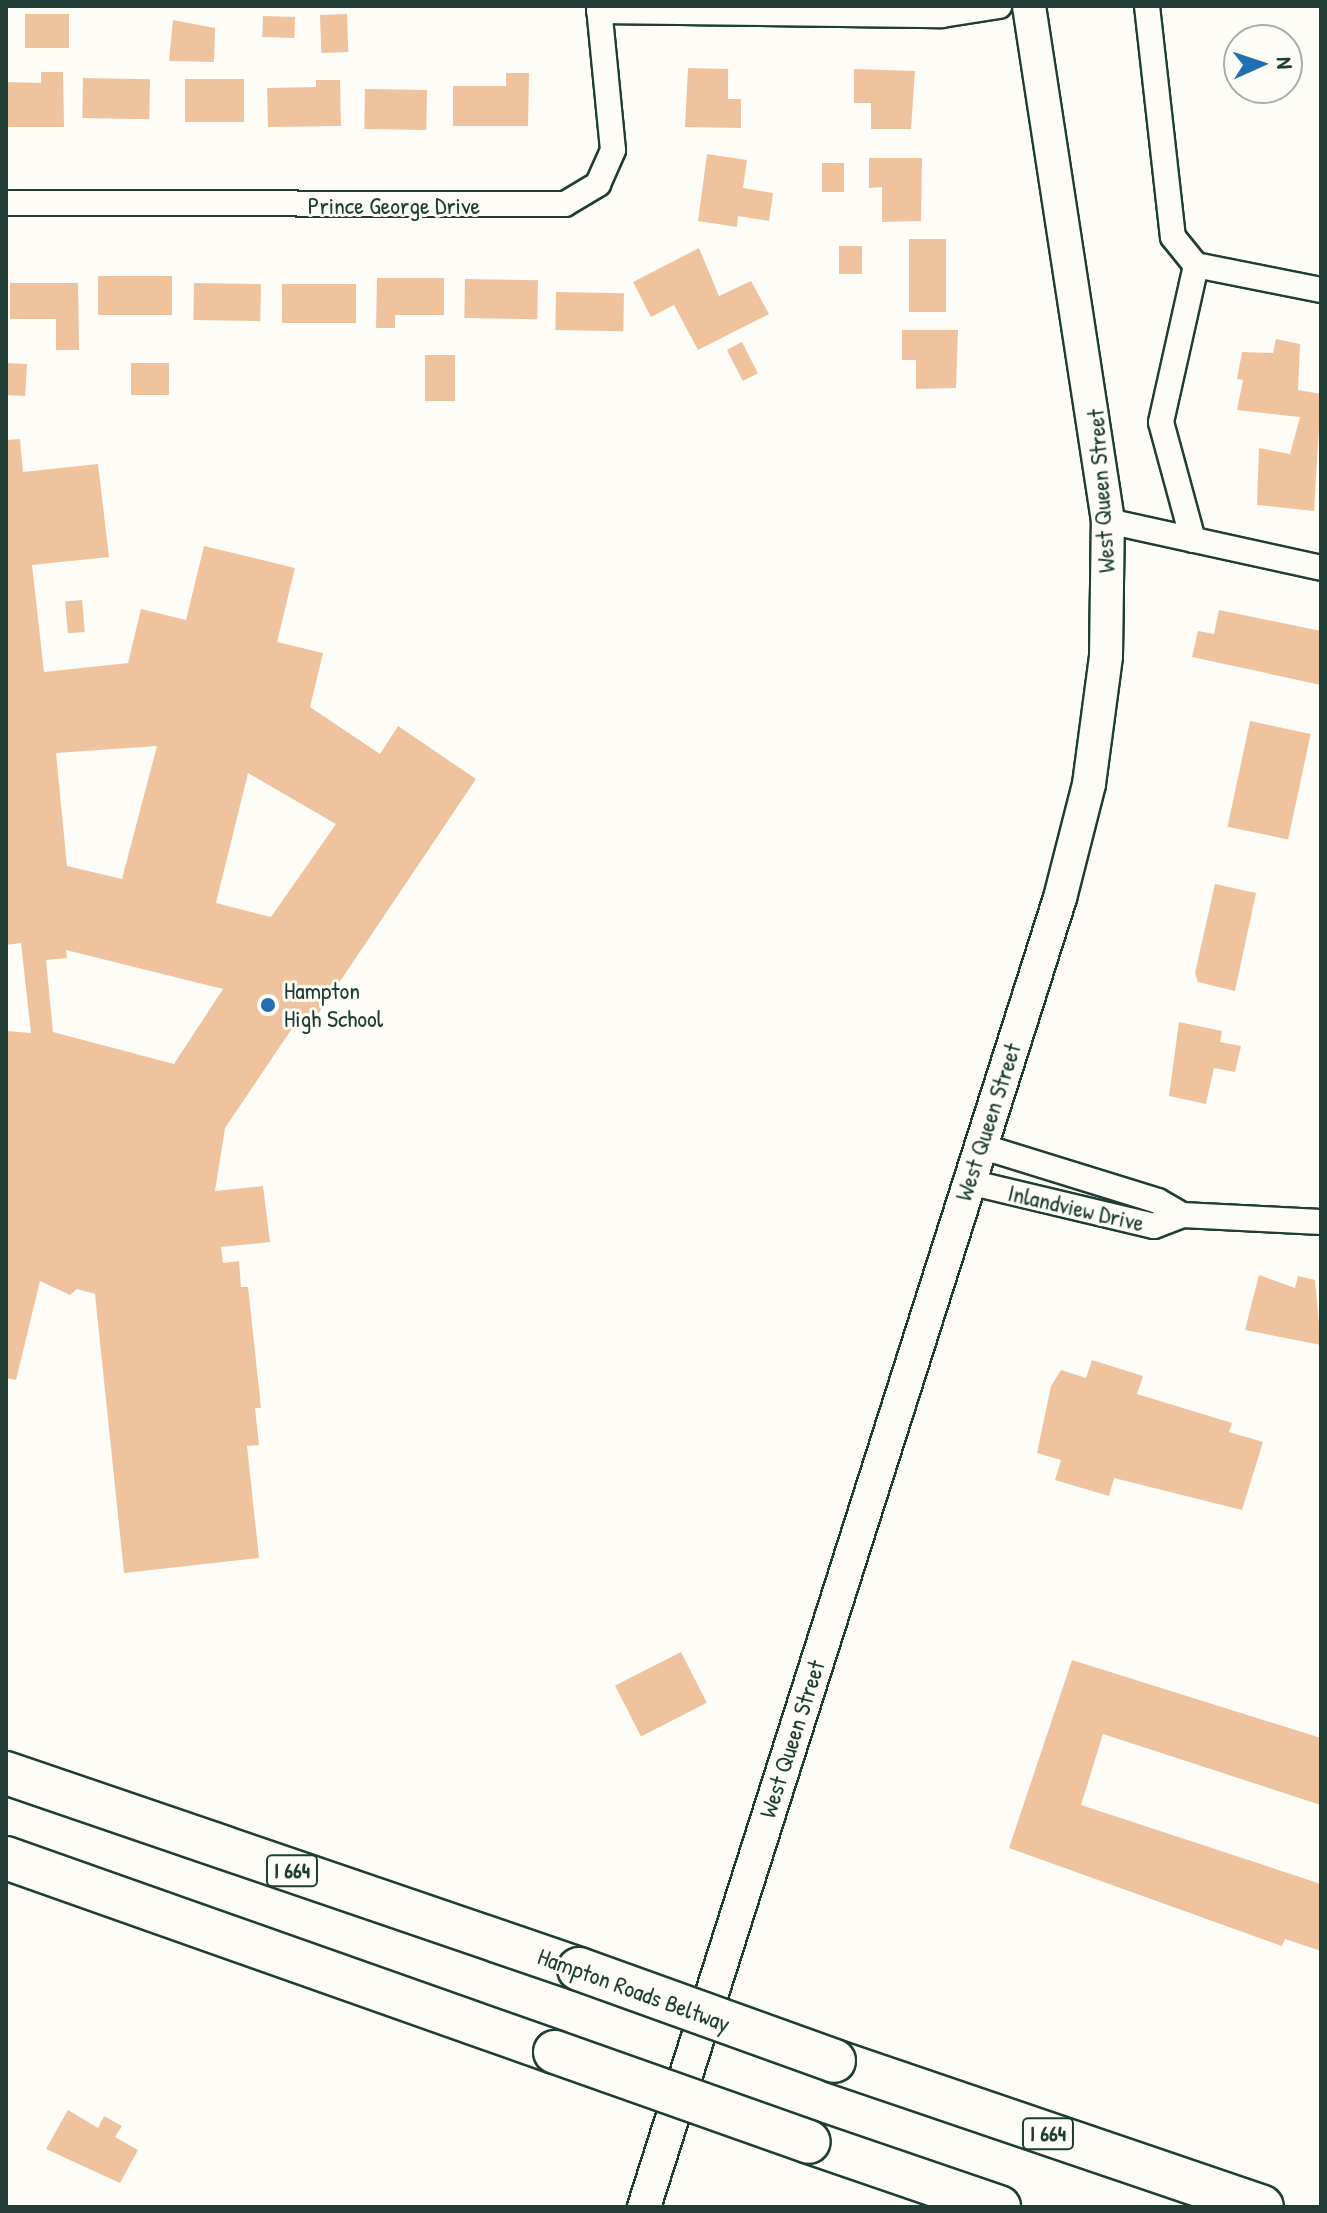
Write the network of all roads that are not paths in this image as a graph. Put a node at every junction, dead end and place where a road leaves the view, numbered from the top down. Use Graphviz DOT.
graph roads {
  1 [pos="999,6"];
  2 [pos="1029,6"];
  3 [pos="1147,6"];
  4 [pos="599,9"];
  5 [pos="6,203"];
  6 [pos="1196,265"];
  7 [pos="1321,290"];
  8 [pos="1108,521"];
  9 [pos="1193,540"];
  10 [pos="1321,568"];
  11 [pos="980,1146"];
  12 [pos="969,1182"];
  13 [pos="1182,1215"];
  14 [pos="1321,1222"];
  15 [pos="6,1773"];
  16 [pos="6,1858"];
  17 [pos="644,2207"];
  18 [pos="999,2207"];
  19 [pos="1262,2207"];
  1 -- 4 [label="street"];
  2 -- 8 [label="main road, West Queen Street"];
  3 -- 6 [label="street"];
  4 -- 5 [label="street, Prince George Drive"];
  6 -- 7 [label="street"];
  6 -- 9 [label="street"];
  8 -- 9 [label="street"];
  8 -- 11 [label="main road, West Queen Street"];
  9 -- 10 [label="street"];
  11 -- 12 [label="main road, West Queen Street"];
  11 -- 13 [label="street, Inlandview Drive"];
  12 -- 13 [label="street, Inlandview Drive"];
  12 -- 17 [label="main road, West Queen Street"];
  13 -- 14 [label="street, Inlandview Drive"];
  15 -- 19 [label="highway, Hampton Roads Beltway / I 664, bridge"];
  16 -- 18 [label="highway, bridge"];
}
